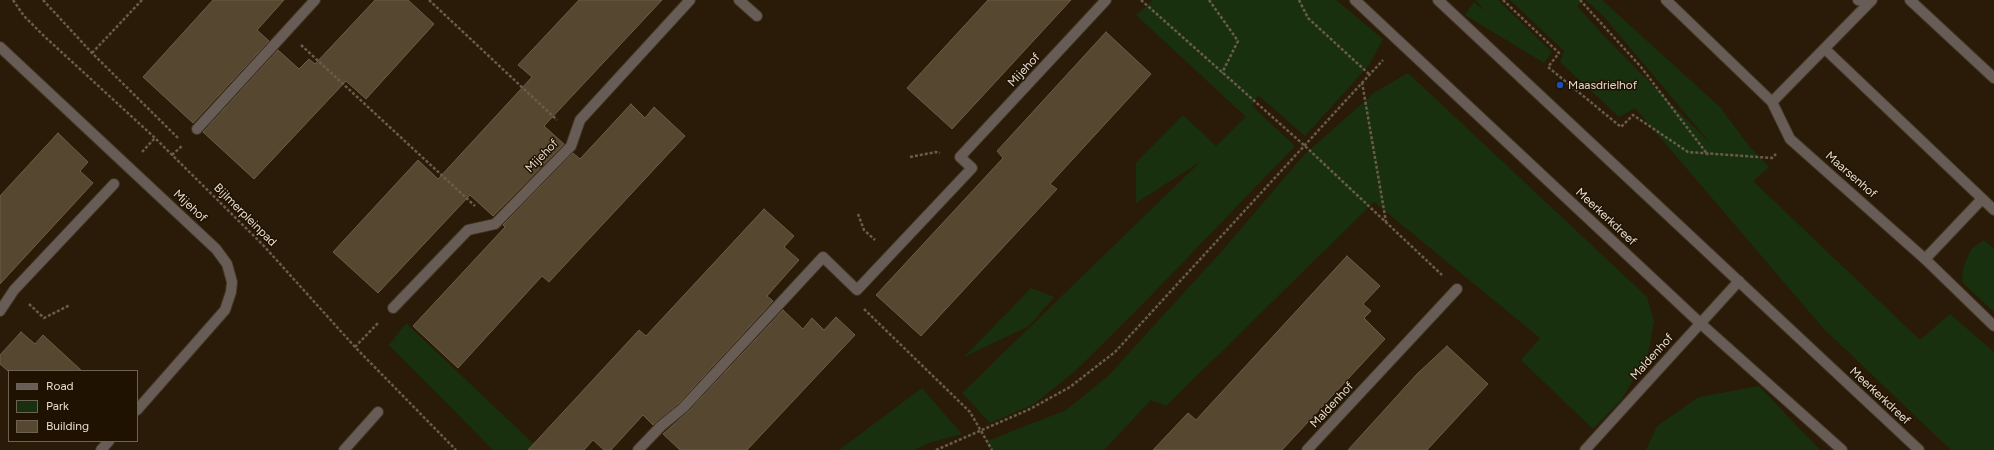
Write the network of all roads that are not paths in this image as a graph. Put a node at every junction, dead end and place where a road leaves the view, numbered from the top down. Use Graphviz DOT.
graph roads {
  1 [pos="315,0"];
  2 [pos="690,0"];
  3 [pos="739,0"];
  4 [pos="1106,0"];
  5 [pos="1355,0"];
  6 [pos="1438,0"];
  7 [pos="1666,0"];
  8 [pos="1858,0"];
  9 [pos="1910,0"];
  10 [pos="1871,1"];
  11 [pos="757,16"];
  12 [pos="0,47"];
  13 [pos="1825,49"];
  14 [pos="1994,78"];
  15 [pos="1772,102"];
  16 [pos="197,130"];
  17 [pos="114,184"];
  18 [pos="1982,199"];
  19 [pos="1994,210"];
  20 [pos="1925,259"];
  21 [pos="1739,281"];
  22 [pos="1457,289"];
  23 [pos="393,308"];
  24 [pos="0,311"];
  25 [pos="1700,323"];
  26 [pos="1994,326"];
  27 [pos="138,409"];
  28 [pos="378,412"];
  29 [pos="108,442"];
  30 [pos="101,450"];
  31 [pos="344,450"];
  32 [pos="638,450"];
  33 [pos="1307,450"];
  34 [pos="1585,450"];
  35 [pos="1842,450"];
  36 [pos="1919,450"];
  1 -- 16 [label="street"];
  2 -- 23 [label="street, Mijehof"];
  3 -- 11 [label="street"];
  4 -- 32 [label="street, Mijehof"];
  5 -- 25 [label="street, Meerkerkdreef"];
  6 -- 21 [label="street, Meerkerkdreef"];
  7 -- 15 [label="street, Maarsenhof"];
  8 -- 10 [label="street"];
  9 -- 14 [label="street"];
  10 -- 13 [label="street"];
  12 -- 27 [label="street, Mijehof"];
  13 -- 15 [label="street"];
  13 -- 18 [label="street"];
  15 -- 20 [label="street, Maarsenhof"];
  17 -- 24 [label="street"];
  18 -- 19 [label="street"];
  18 -- 20 [label="street"];
  20 -- 26 [label="street, Maarsenhof"];
  21 -- 25 [label="street, Maldenhof"];
  21 -- 36 [label="street, Meerkerkdreef"];
  22 -- 33 [label="street, Maldenhof"];
  25 -- 34 [label="street, Maldenhof"];
  25 -- 35 [label="street, Meerkerkdreef"];
  28 -- 31 [label="street"];
  29 -- 30 [label="street"];
}
